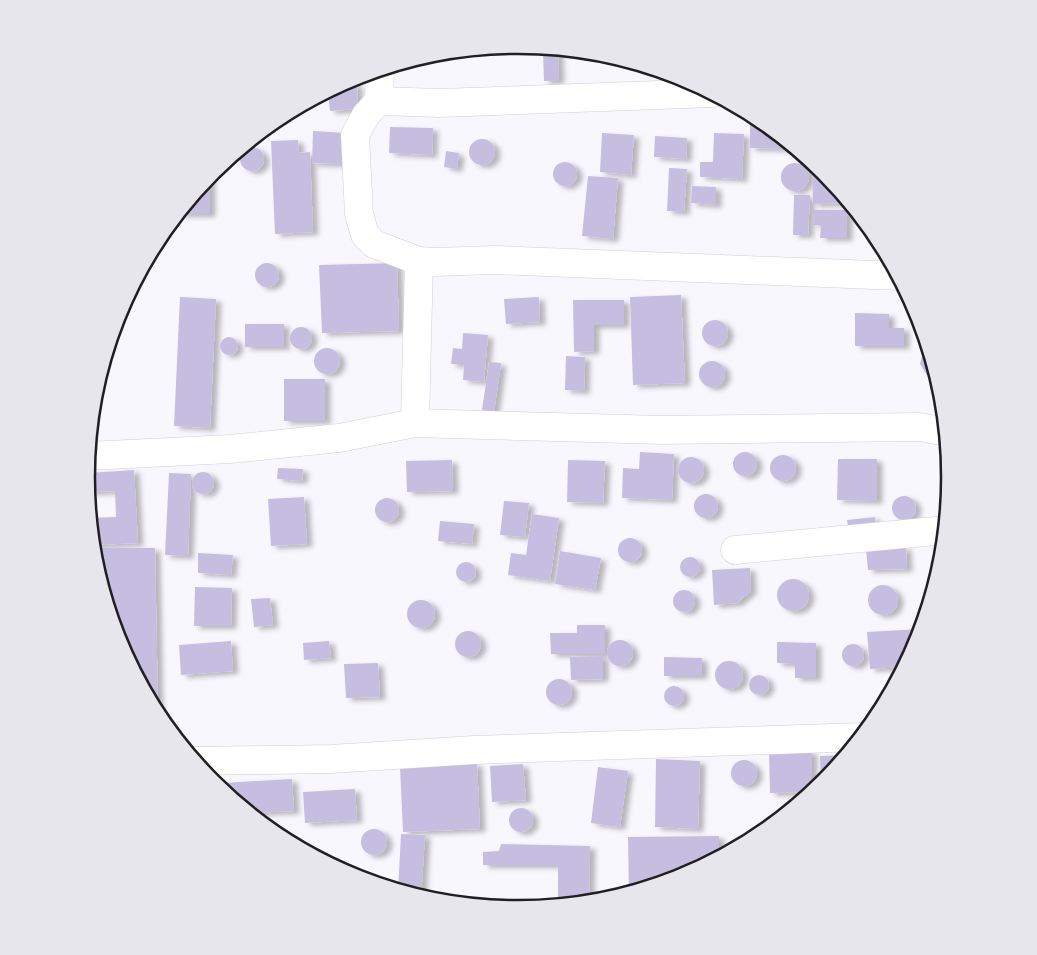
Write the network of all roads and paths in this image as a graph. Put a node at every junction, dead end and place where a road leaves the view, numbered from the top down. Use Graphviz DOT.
graph roads {
  1 [pos="380,77"];
  2 [pos="700,94"];
  3 [pos="379,101"];
  4 [pos="419,261"];
  5 [pos="891,276"];
  6 [pos="415,423"];
  7 [pos="940,431"];
  8 [pos="96,456"];
  9 [pos="939,531"];
  10 [pos="735,550"];
  11 [pos="853,737"];
  12 [pos="204,761"];
  1 -- 3 [label="street"];
  2 -- 3 [label="street"];
  3 -- 4 [label="street"];
  4 -- 5 [label="street"];
  4 -- 6 [label="street"];
  6 -- 7 [label="street"];
  6 -- 8 [label="street"];
  9 -- 10 [label="street"];
  11 -- 12 [label="street"];
}
